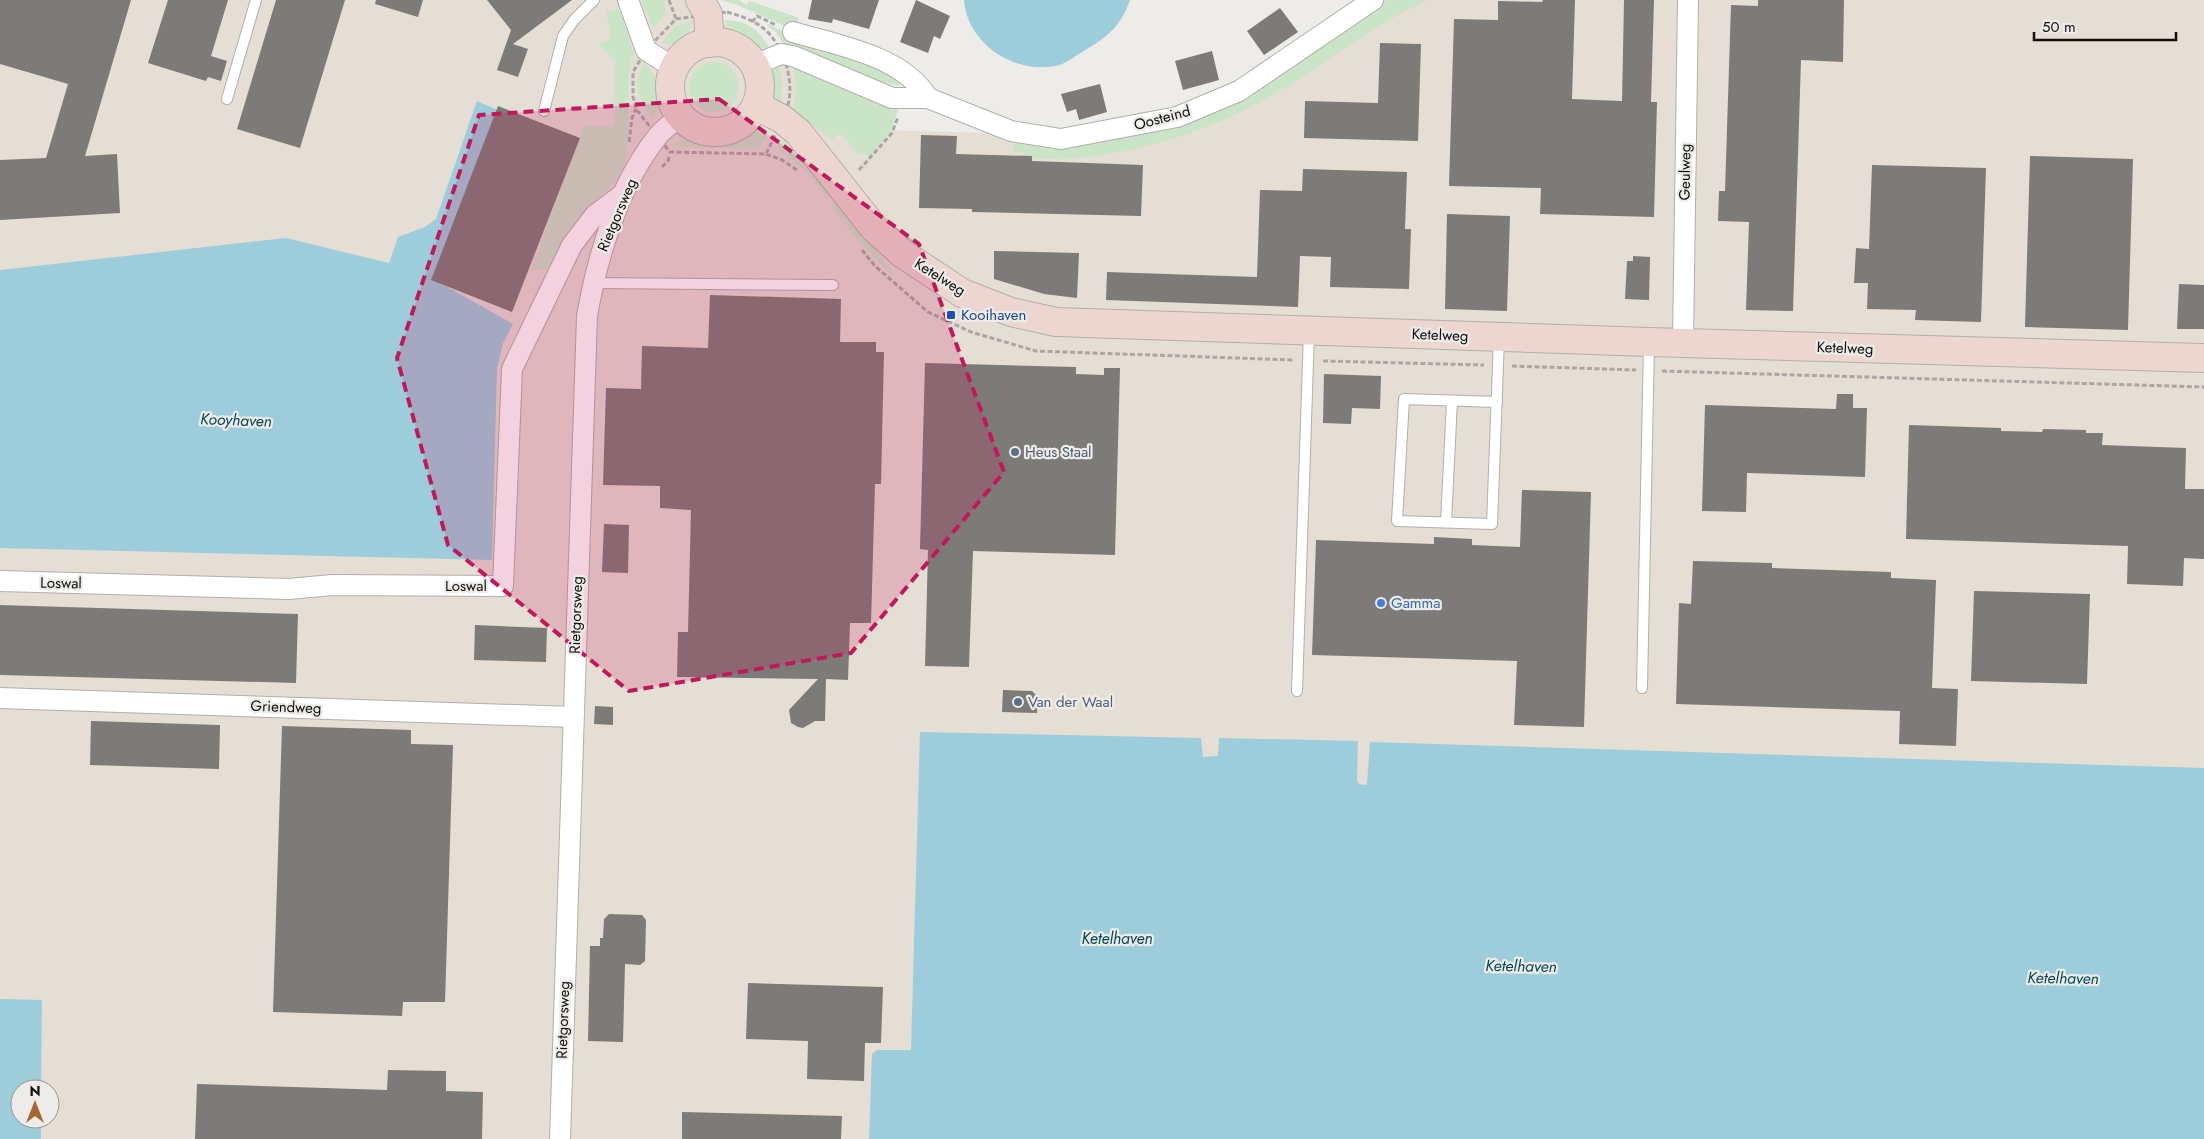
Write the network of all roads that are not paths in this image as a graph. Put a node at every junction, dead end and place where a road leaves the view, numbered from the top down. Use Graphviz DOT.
graph roads {
  1 [pos="256,0"];
  2 [pos="594,0"];
  3 [pos="628,0"];
  4 [pos="1373,0"];
  5 [pos="1688,0"];
  6 [pos="704,7"];
  7 [pos="793,32"];
  8 [pos="710,42"];
  9 [pos="754,65"];
  10 [pos="674,68"];
  11 [pos="928,98"];
  12 [pos="227,99"];
  13 [pos="756,105"];
  14 [pos="544,110"];
  15 [pos="680,116"];
  16 [pos="625,193"];
  17 [pos="593,283"];
  18 [pos="833,285"];
  19 [pos="1309,330"];
  20 [pos="1498,337"];
  21 [pos="1649,342"];
  22 [pos="1683,343"];
  23 [pos="2204,358"];
  24 [pos="1452,401"];
  25 [pos="1497,402"];
  26 [pos="1446,522"];
  27 [pos="0,581"];
  28 [pos="1642,688"];
  29 [pos="1297,691"];
  30 [pos="0,698"];
  31 [pos="572,716"];
  32 [pos="560,1139"];
  1 -- 12 [label="lane"];
  2 -- 14 [label="lane"];
  3 -- 10 [label="street"];
  4 -- 11 [label="street, Oosteind"];
  5 -- 22 [label="street, Geulweg"];
  6 -- 8 [label="street"];
  7 -- 11 [label="street"];
  8 -- 9 [label="street"];
  8 -- 10 [label="street"];
  9 -- 11 [label="street, Oosteind"];
  9 -- 13 [label="street"];
  10 -- 15 [label="street"];
  13 -- 15 [label="street"];
  13 -- 19 [label="street, Ketelweg"];
  15 -- 16 [label="street, Rietgorsweg"];
  16 -- 17 [label="street, Rietgorsweg"];
  16 -- 27 [label="street, Loswal"];
  17 -- 18 [label="lane"];
  17 -- 31 [label="street, Rietgorsweg"];
  19 -- 20 [label="street, Ketelweg"];
  19 -- 29 [label="lane"];
  20 -- 21 [label="street, Ketelweg"];
  20 -- 25 [label="lane"];
  21 -- 22 [label="street, Ketelweg"];
  21 -- 28 [label="lane"];
  22 -- 23 [label="street, Ketelweg"];
  24 -- 25 [label="lane"];
  24 -- 26 [label="lane"];
  24 -- 26 [label="lane"];
  25 -- 26 [label="lane"];
  30 -- 31 [label="street, Griendweg"];
  31 -- 32 [label="street, Rietgorsweg"];
}
